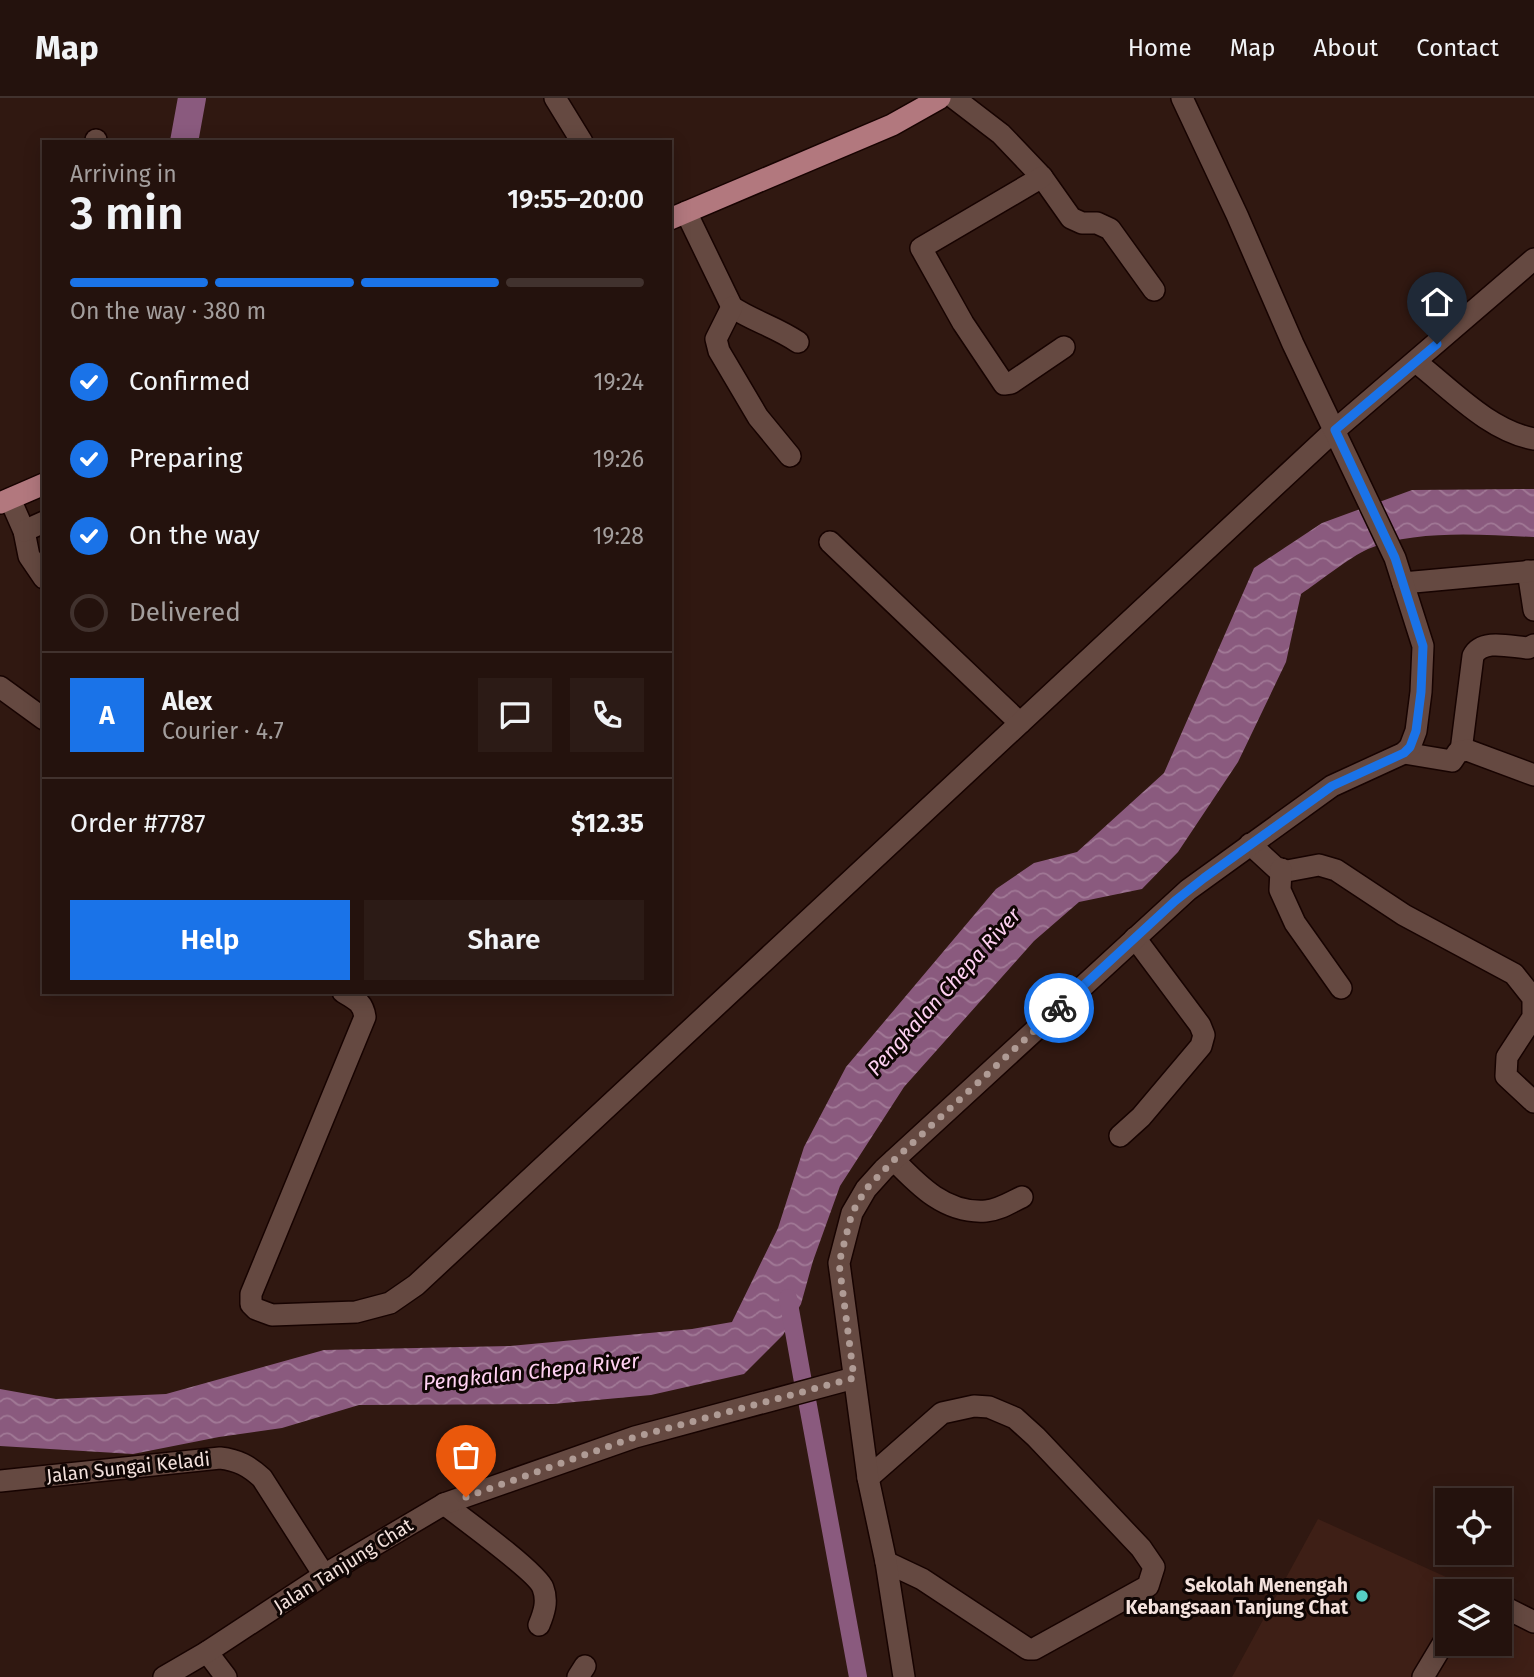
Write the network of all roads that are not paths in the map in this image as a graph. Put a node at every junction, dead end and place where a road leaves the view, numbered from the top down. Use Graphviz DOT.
graph roads {
  1 [pos="555,98"];
  2 [pos="940,98"];
  3 [pos="954,98"];
  4 [pos="1181,98"];
  5 [pos="581,140"];
  6 [pos="1042,177"];
  7 [pos="678,215"];
  8 [pos="1534,259"];
  9 [pos="1154,290"];
  10 [pos="732,307"];
  11 [pos="798,342"];
  12 [pos="1064,347"];
  13 [pos="1416,362"];
  14 [pos="1335,430"];
  15 [pos="1534,439"];
  16 [pos="790,456"];
  17 [pos="42,486"];
  18 [pos="5,501"];
  19 [pos="34,526"];
  20 [pos="830,542"];
  21 [pos="1531,571"];
  22 [pos="42,575"];
  23 [pos="1403,583"];
  24 [pos="1534,610"];
  25 [pos="1534,645"];
  26 [pos="0,687"];
  27 [pos="42,718"];
  28 [pos="1020,723"];
  29 [pos="1461,751"];
  30 [pos="1404,753"];
  31 [pos="1534,775"];
  32 [pos="1250,844"];
  33 [pos="1281,869"];
  34 [pos="1135,938"];
  35 [pos="1342,988"];
  36 [pos="346,994"];
  37 [pos="1534,1102"];
  38 [pos="1120,1136"];
  39 [pos="894,1160"];
  40 [pos="1022,1197"];
  41 [pos="854,1378"];
  42 [pos="868,1478"];
  43 [pos="0,1481"];
  44 [pos="444,1504"];
  45 [pos="886,1562"];
  46 [pos="324,1575"];
  47 [pos="1512,1611"];
  48 [pos="1534,1622"];
  49 [pos="539,1625"];
  50 [pos="207,1652"];
  51 [pos="1436,1656"];
  52 [pos="164,1677"];
  53 [pos="226,1677"];
  54 [pos="904,1677"];
  55 [pos="1423,1677"];
  1 -- 5 [label="street"];
  2 -- 7 [label="main road"];
  3 -- 6 [label="street"];
  4 -- 14 [label="street"];
  6 -- 9 [label="street"];
  6 -- 12 [label="street"];
  7 -- 10 [label="street"];
  8 -- 13 [label="street"];
  10 -- 11 [label="street"];
  10 -- 16 [label="street"];
  13 -- 14 [label="street"];
  13 -- 15 [label="street"];
  14 -- 23 [label="street"];
  14 -- 28 [label="street"];
  17 -- 18 [label="main road"];
  18 -- 19 [label="street"];
  19 -- 22 [label="street"];
  20 -- 28 [label="street"];
  21 -- 23 [label="street"];
  21 -- 24 [label="street"];
  23 -- 30 [label="street"];
  25 -- 29 [label="street"];
  26 -- 27 [label="street"];
  28 -- 36 [label="street"];
  29 -- 30 [label="street"];
  29 -- 31 [label="street"];
  30 -- 32 [label="street"];
  32 -- 33 [label="street"];
  32 -- 34 [label="street"];
  33 -- 35 [label="street"];
  33 -- 37 [label="street"];
  34 -- 38 [label="street"];
  34 -- 39 [label="street"];
  39 -- 40 [label="street"];
  39 -- 41 [label="street"];
  41 -- 42 [label="street"];
  41 -- 44 [label="street, Jalan Tanjung Chat"];
  42 -- 45 [label="street"];
  42 -- 45 [label="street"];
  43 -- 46 [label="street, Jalan Sungai Keladi"];
  44 -- 46 [label="street, Jalan Tanjung Chat"];
  44 -- 49 [label="street"];
  45 -- 54 [label="street"];
  46 -- 50 [label="street, Jalan Tanjung Chat"];
  47 -- 48 [label="street"];
  50 -- 52 [label="street, Jalan Tanjung Chat"];
  50 -- 53 [label="street"];
  51 -- 55 [label="street"];
}
